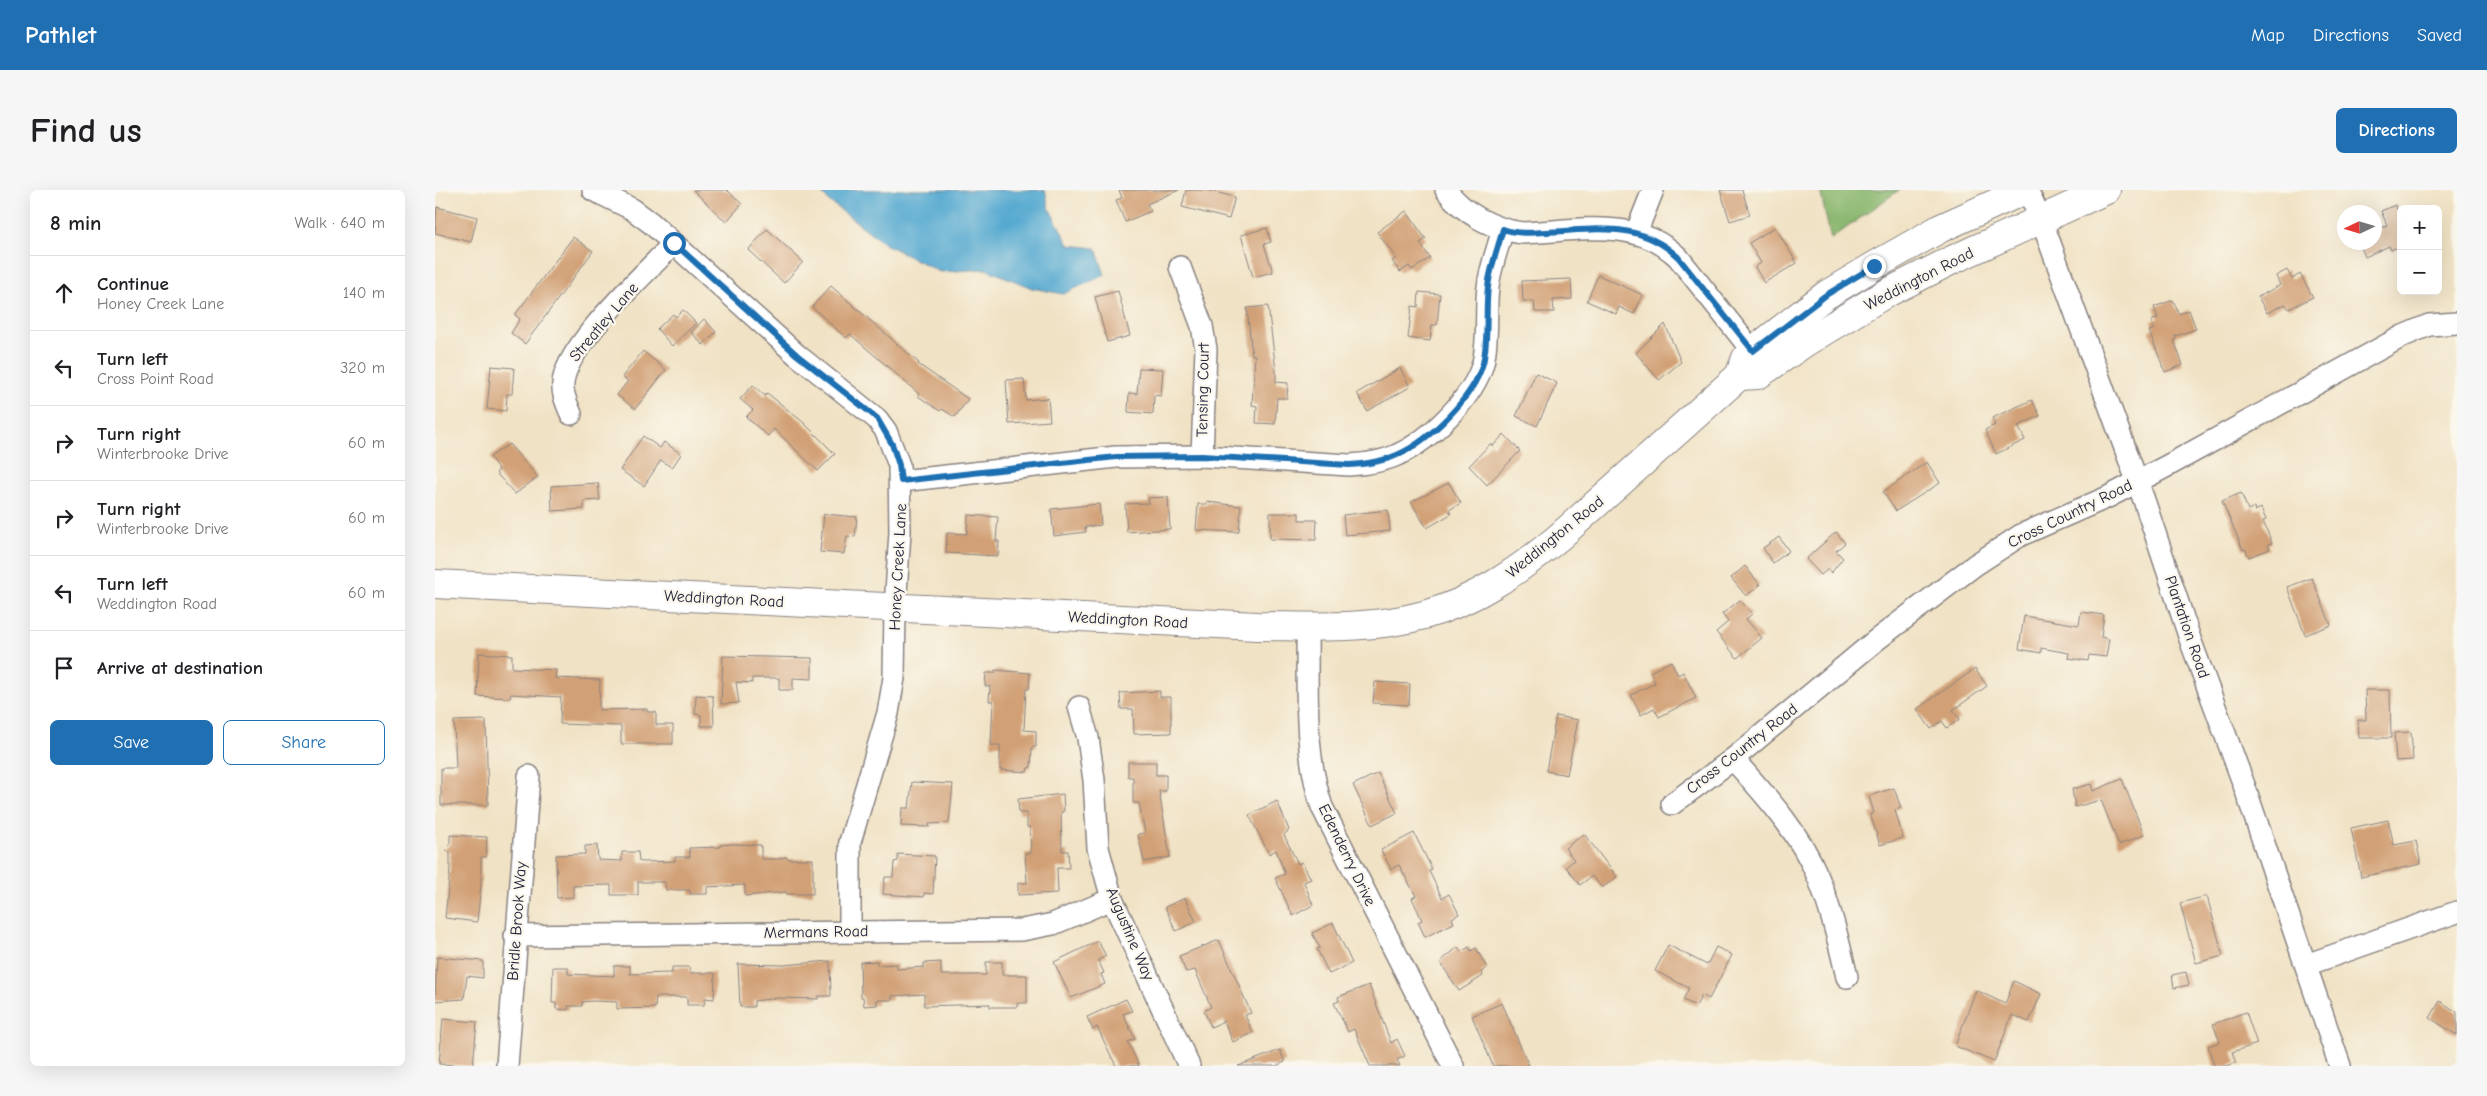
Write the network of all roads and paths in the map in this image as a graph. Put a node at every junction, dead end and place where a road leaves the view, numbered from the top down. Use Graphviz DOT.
graph roads {
  1 [pos="593,190"];
  2 [pos="1447,190"];
  3 [pos="1653,190"];
  4 [pos="2026,190"];
  5 [pos="2106,190"];
  6 [pos="2041,219"];
  7 [pos="1503,229"];
  8 [pos="1636,233"];
  9 [pos="674,243"];
  10 [pos="1180,268"];
  11 [pos="2457,323"];
  12 [pos="1759,360"];
  13 [pos="571,414"];
  14 [pos="1202,456"];
  15 [pos="901,481"];
  16 [pos="2137,482"];
  17 [pos="435,584"];
  18 [pos="895,608"];
  19 [pos="1307,626"];
  20 [pos="1079,707"];
  21 [pos="1733,759"];
  22 [pos="529,776"];
  23 [pos="1672,804"];
  24 [pos="1112,899"];
  25 [pos="2457,912"];
  26 [pos="850,932"];
  27 [pos="515,936"];
  28 [pos="2306,966"];
  29 [pos="1847,976"];
  30 [pos="507,1066"];
  31 [pos="1189,1066"];
  32 [pos="1453,1066"];
  33 [pos="2340,1066"];
  1 -- 9 [label="street, Honey Creek Lane"];
  2 -- 7 [label="street"];
  3 -- 8 [label="street"];
  4 -- 6 [label="street, Plantation Road"];
  4 -- 12 [label="main road, Weddington Road"];
  5 -- 6 [label="main road, Weddington Road"];
  6 -- 12 [label="main road, Weddington Road"];
  6 -- 16 [label="street, Plantation Road"];
  7 -- 8 [label="street"];
  7 -- 14 [label="street"];
  8 -- 12 [label="street"];
  9 -- 13 [label="street, Streatley Lane"];
  9 -- 15 [label="street, Honey Creek Lane"];
  10 -- 14 [label="street, Tensing Court"];
  11 -- 16 [label="street, Cross Country Road"];
  12 -- 19 [label="main road, Weddington Road"];
  14 -- 15 [label="street"];
  15 -- 18 [label="street, Honey Creek Lane"];
  16 -- 21 [label="street, Cross Country Road"];
  16 -- 28 [label="street, Plantation Road"];
  17 -- 18 [label="main road, Weddington Road"];
  18 -- 19 [label="main road, Weddington Road"];
  18 -- 26 [label="street, Honey Creek Lane"];
  19 -- 32 [label="street, Edenderry Drive"];
  20 -- 24 [label="street, Augustine Way"];
  21 -- 23 [label="street, Cross Country Road"];
  21 -- 29 [label="street"];
  22 -- 27 [label="street, Bridle Brook Way"];
  24 -- 26 [label="street, Mermans Road"];
  24 -- 31 [label="street, Augustine Way"];
  25 -- 28 [label="street"];
  26 -- 27 [label="street, Mermans Road"];
  27 -- 30 [label="street, Bridle Brook Way"];
  28 -- 33 [label="street, Plantation Road"];
}
